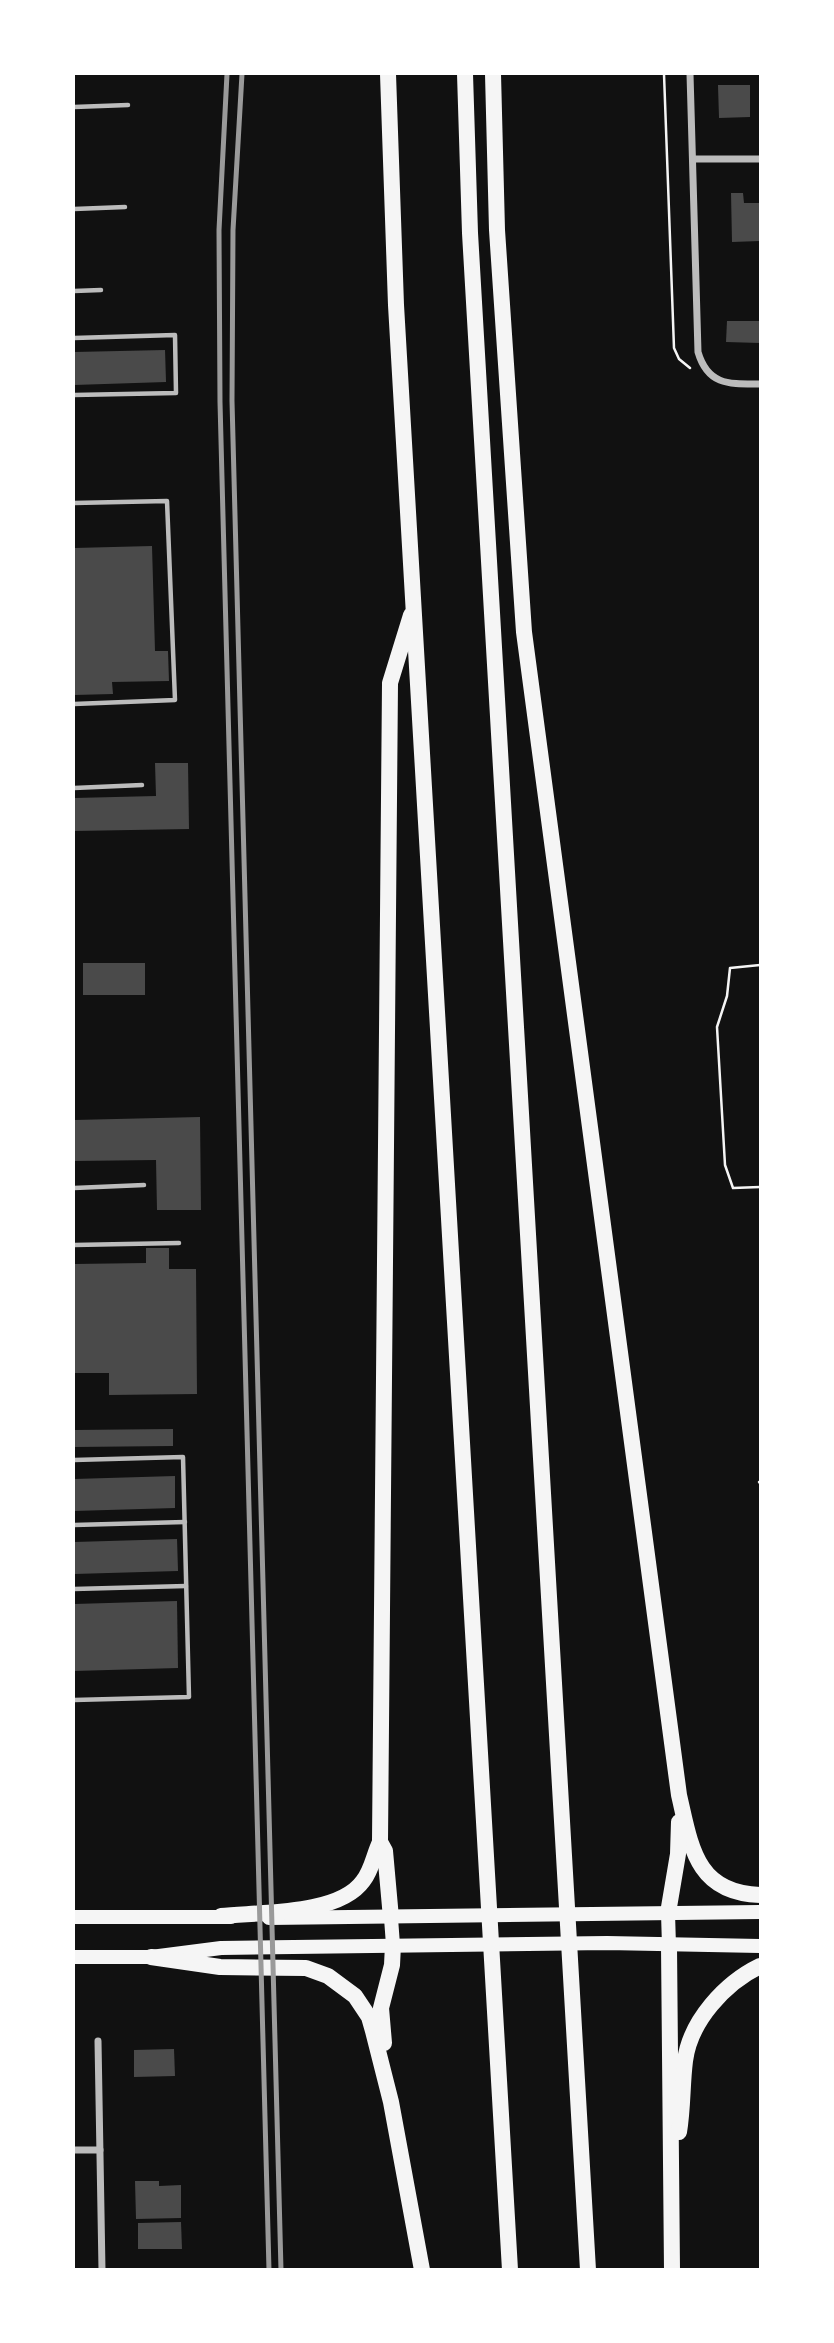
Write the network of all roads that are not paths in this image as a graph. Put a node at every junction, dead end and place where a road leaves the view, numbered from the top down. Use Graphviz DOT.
graph roads {
  1 [pos="388,74"];
  2 [pos="465,74"];
  3 [pos="493,74"];
  4 [pos="690,74"];
  5 [pos="128,105"];
  6 [pos="74,107"];
  7 [pos="692,159"];
  8 [pos="761,159"];
  9 [pos="125,207"];
  10 [pos="74,209"];
  11 [pos="101,290"];
  12 [pos="74,291"];
  13 [pos="74,338"];
  14 [pos="761,384"];
  15 [pos="74,395"];
  16 [pos="74,503"];
  17 [pos="414,603"];
  18 [pos="74,704"];
  19 [pos="142,785"];
  20 [pos="74,788"];
  21 [pos="144,1185"];
  22 [pos="74,1188"];
  23 [pos="178,1242"];
  24 [pos="74,1245"];
  25 [pos="74,1460"];
  26 [pos="185,1522"];
  27 [pos="74,1525"];
  28 [pos="186,1586"];
  29 [pos="74,1589"];
  30 [pos="74,1700"];
  31 [pos="679,1795"];
  32 [pos="380,1842"];
  33 [pos="761,1895"];
  34 [pos="761,1912"];
  35 [pos="668,1913"];
  36 [pos="289,1914"];
  37 [pos="220,1916"];
  38 [pos="74,1917"];
  39 [pos="391,1918"];
  40 [pos="393,1945"];
  41 [pos="669,1946"];
  42 [pos="761,1946"];
  43 [pos="74,1957"];
  44 [pos="151,1957"];
  45 [pos="761,1966"];
  46 [pos="98,2041"];
  47 [pos="391,2102"];
  48 [pos="74,2150"];
  49 [pos="100,2150"];
  50 [pos="671,2179"];
  51 [pos="102,2270"];
  52 [pos="422,2270"];
  53 [pos="510,2270"];
  54 [pos="588,2270"];
  55 [pos="672,2270"];
  1 -- 17 [label="highway"];
  2 -- 54 [label="highway"];
  3 -- 31 [label="highway"];
  4 -- 7 [label="street"];
  5 -- 6 [label="lane"];
  7 -- 8 [label="street"];
  7 -- 14 [label="street"];
  9 -- 10 [label="lane"];
  11 -- 12 [label="lane"];
  13 -- 15 [label="lane"];
  16 -- 18 [label="lane"];
  17 -- 32 [label="highway"];
  17 -- 53 [label="highway"];
  19 -- 20 [label="lane"];
  21 -- 22 [label="lane"];
  23 -- 24 [label="lane"];
  25 -- 26 [label="lane"];
  26 -- 27 [label="lane"];
  26 -- 28 [label="lane"];
  28 -- 29 [label="lane"];
  28 -- 30 [label="lane"];
  31 -- 33 [label="highway"];
  31 -- 35 [label="highway"];
  32 -- 36 [label="highway"];
  32 -- 39 [label="highway"];
  34 -- 35 [label="main road"];
  35 -- 39 [label="main road"];
  35 -- 41 [label="main road"];
  36 -- 37 [label="highway"];
  36 -- 39 [label="main road"];
  37 -- 38 [label="main road"];
  39 -- 40 [label="main road"];
  40 -- 41 [label="main road"];
  40 -- 44 [label="main road"];
  40 -- 47 [label="highway"];
  41 -- 42 [label="main road"];
  41 -- 50 [label="highway"];
  43 -- 44 [label="main road"];
  44 -- 47 [label="highway"];
  45 -- 50 [label="highway"];
  46 -- 49 [label="street"];
  47 -- 52 [label="highway"];
  48 -- 49 [label="street"];
  49 -- 51 [label="street"];
  50 -- 55 [label="highway"];
}
